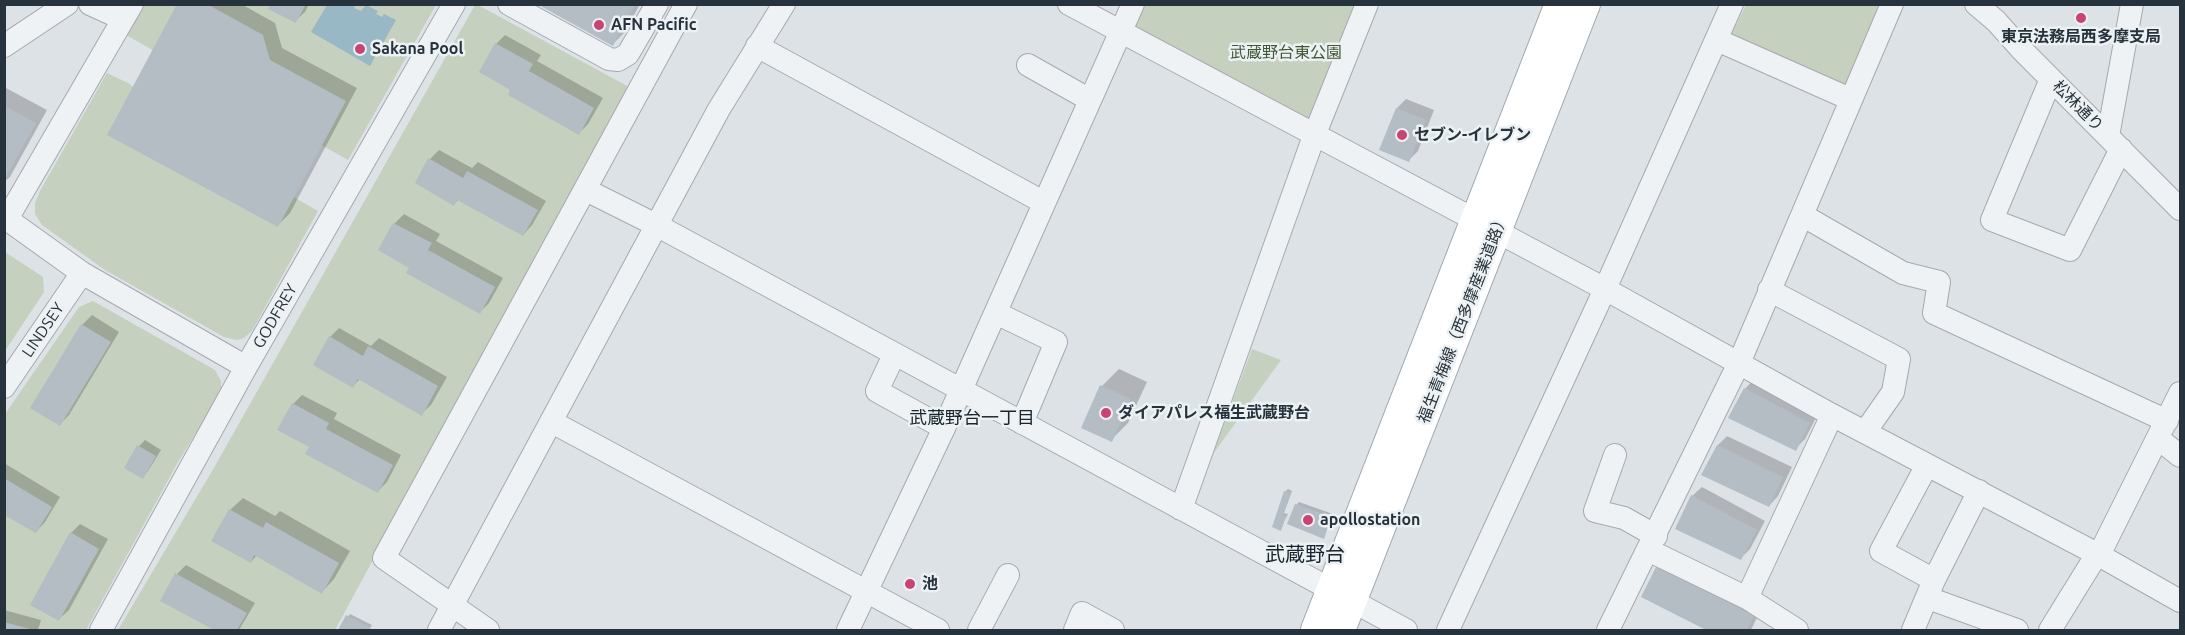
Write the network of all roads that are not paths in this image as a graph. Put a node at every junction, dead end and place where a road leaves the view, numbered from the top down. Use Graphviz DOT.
graph roads {
  1 [pos="67,4"];
  2 [pos="90,4"];
  3 [pos="454,4"];
  4 [pos="509,4"];
  5 [pos="657,4"];
  6 [pos="686,4"];
  7 [pos="784,4"];
  8 [pos="1069,4"];
  9 [pos="1133,4"];
  10 [pos="1367,4"];
  11 [pos="1560,4"];
  12 [pos="1586,4"];
  13 [pos="1732,4"];
  14 [pos="1892,4"];
  15 [pos="1976,4"];
  16 [pos="2132,4"];
  17 [pos="127,12"];
  18 [pos="1121,32"];
  19 [pos="1717,40"];
  20 [pos="4,46"];
  21 [pos="757,46"];
  22 [pos="1028,65"];
  23 [pos="2051,79"];
  24 [pos="1850,99"];
  25 [pos="1089,100"];
  26 [pos="1314,136"];
  27 [pos="2115,143"];
  28 [pos="586,190"];
  29 [pos="1043,202"];
  30 [pos="2181,209"];
  31 [pos="1802,215"];
  32 [pos="6,218"];
  33 [pos="658,226"];
  34 [pos="1486,227"];
  35 [pos="82,273"];
  36 [pos="1605,289"];
  37 [pos="1769,290"];
  38 [pos="996,313"];
  39 [pos="894,355"];
  40 [pos="1738,363"];
  41 [pos="246,367"];
  42 [pos="4,387"];
  43 [pos="960,391"];
  44 [pos="2181,393"];
  45 [pos="1832,415"];
  46 [pos="552,422"];
  47 [pos="1022,423"];
  48 [pos="944,428"];
  49 [pos="2163,430"];
  50 [pos="1865,432"];
  51 [pos="1615,455"];
  52 [pos="2181,456"];
  53 [pos="1927,465"];
  54 [pos="1979,491"];
  55 [pos="1181,509"];
  56 [pos="1652,543"];
  57 [pos="2098,554"];
  58 [pos="1008,575"];
  59 [pos="1931,589"];
  60 [pos="866,592"];
  61 [pos="1341,595"];
  62 [pos="1747,598"];
  63 [pos="2181,602"];
  64 [pos="453,605"];
  65 [pos="101,630"];
  66 [pos="439,630"];
  67 [pos="488,630"];
  68 [pos="848,630"];
  69 [pos="938,630"];
  70 [pos="979,630"];
  71 [pos="1075,630"];
  72 [pos="1113,630"];
  73 [pos="1316,630"];
  74 [pos="1340,630"];
  75 [pos="1406,630"];
  76 [pos="1448,630"];
  77 [pos="1608,630"];
  78 [pos="1797,630"];
  79 [pos="1913,630"];
  80 [pos="2017,630"];
  81 [pos="2050,630"];
  1 -- 20 [label="street"];
  2 -- 17 [label="street"];
  3 -- 41 [label="street, GODFREY"];
  4 -- 5 [label="street"];
  6 -- 28 [label="street"];
  7 -- 21 [label="street"];
  8 -- 18 [label="street"];
  9 -- 18 [label="street"];
  10 -- 26 [label="street"];
  11 -- 34 [label="main road, 福生青梅線（西多摩産業道路）"];
  12 -- 34 [label="main road, 福生青梅線（西多摩産業道路）"];
  13 -- 19 [label="street"];
  14 -- 24 [label="street"];
  15 -- 23 [label="street, 松林通り"];
  16 -- 27 [label="street"];
  17 -- 32 [label="street"];
  18 -- 25 [label="street"];
  18 -- 26 [label="street"];
  19 -- 24 [label="street"];
  19 -- 36 [label="street"];
  21 -- 29 [label="street"];
  21 -- 33 [label="street"];
  22 -- 25 [label="street"];
  23 -- 27 [label="street, 松林通り"];
  23 -- 27 [label="street"];
  24 -- 31 [label="street"];
  25 -- 29 [label="street"];
  26 -- 34 [label="street"];
  26 -- 55 [label="street"];
  27 -- 30 [label="street, 松林通り"];
  28 -- 33 [label="street"];
  28 -- 64 [label="street"];
  29 -- 38 [label="street"];
  31 -- 37 [label="street"];
  31 -- 49 [label="street"];
  32 -- 35 [label="street"];
  33 -- 39 [label="street"];
  33 -- 46 [label="street"];
  34 -- 36 [label="street"];
  34 -- 61 [label="main road, 福生青梅線（西多摩産業道路）"];
  35 -- 41 [label="street"];
  35 -- 42 [label="street, LINDSEY"];
  36 -- 40 [label="street"];
  36 -- 76 [label="street"];
  37 -- 40 [label="street"];
  37 -- 50 [label="street"];
  38 -- 43 [label="street"];
  38 -- 47 [label="street"];
  39 -- 43 [label="street"];
  39 -- 48 [label="street"];
  40 -- 45 [label="street"];
  40 -- 56 [label="street"];
  41 -- 65 [label="street, GODFREY"];
  43 -- 47 [label="street"];
  43 -- 48 [label="street"];
  44 -- 49 [label="street"];
  45 -- 50 [label="street"];
  45 -- 62 [label="street"];
  46 -- 60 [label="street"];
  46 -- 64 [label="street"];
  47 -- 55 [label="street"];
  48 -- 60 [label="street"];
  49 -- 52 [label="street"];
  49 -- 57 [label="street"];
  50 -- 53 [label="street"];
  51 -- 56 [label="street"];
  53 -- 54 [label="street"];
  53 -- 59 [label="street"];
  54 -- 57 [label="street"];
  54 -- 59 [label="street"];
  55 -- 61 [label="street"];
  56 -- 62 [label="street"];
  56 -- 77 [label="street"];
  57 -- 63 [label="street"];
  57 -- 81 [label="street"];
  58 -- 70 [label="street"];
  59 -- 79 [label="street"];
  59 -- 80 [label="street"];
  60 -- 68 [label="street"];
  60 -- 69 [label="street"];
  61 -- 73 [label="main road, 福生青梅線（西多摩産業道路）"];
  61 -- 74 [label="main road, 福生青梅線（西多摩産業道路）"];
  61 -- 75 [label="street"];
  62 -- 78 [label="street"];
  64 -- 66 [label="street"];
  64 -- 67 [label="street"];
  71 -- 72 [label="street"];
}
